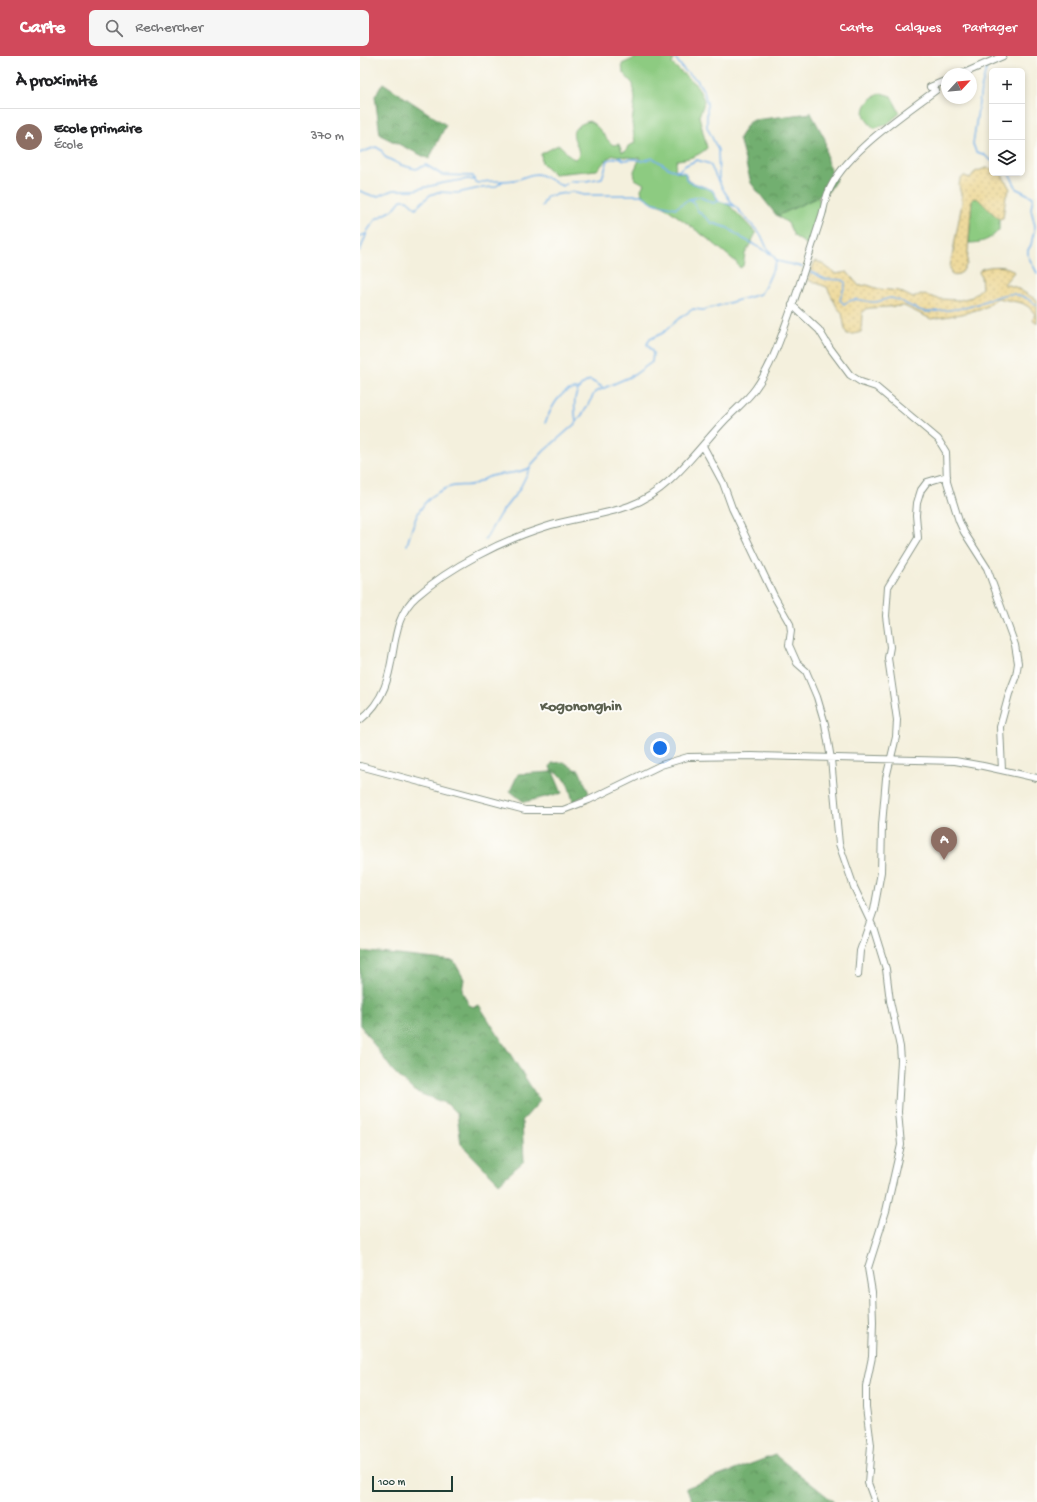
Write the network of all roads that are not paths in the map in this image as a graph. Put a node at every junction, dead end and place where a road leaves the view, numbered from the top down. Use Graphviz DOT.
graph roads {
  1 [pos="1002,56"];
  2 [pos="975,68"];
  3 [pos="941,84"];
  4 [pos="792,305"];
  5 [pos="703,446"];
  6 [pos="947,476"];
  7 [pos="360,720"];
  8 [pos="831,759"];
  9 [pos="890,759"];
  10 [pos="360,766"];
  11 [pos="1002,770"];
  12 [pos="1037,778"];
  13 [pos="870,921"];
  14 [pos="858,976"];
  15 [pos="875,1502"];
  1 -- 2 [label="street"];
  3 -- 4 [label="street"];
  4 -- 5 [label="street"];
  4 -- 6 [label="street"];
  5 -- 7 [label="street"];
  5 -- 8 [label="street"];
  6 -- 9 [label="street"];
  6 -- 11 [label="street"];
  8 -- 9 [label="street"];
  8 -- 10 [label="street"];
  8 -- 13 [label="street"];
  9 -- 11 [label="street"];
  9 -- 13 [label="street"];
  11 -- 12 [label="street"];
  13 -- 14 [label="street"];
  13 -- 15 [label="street"];
}
